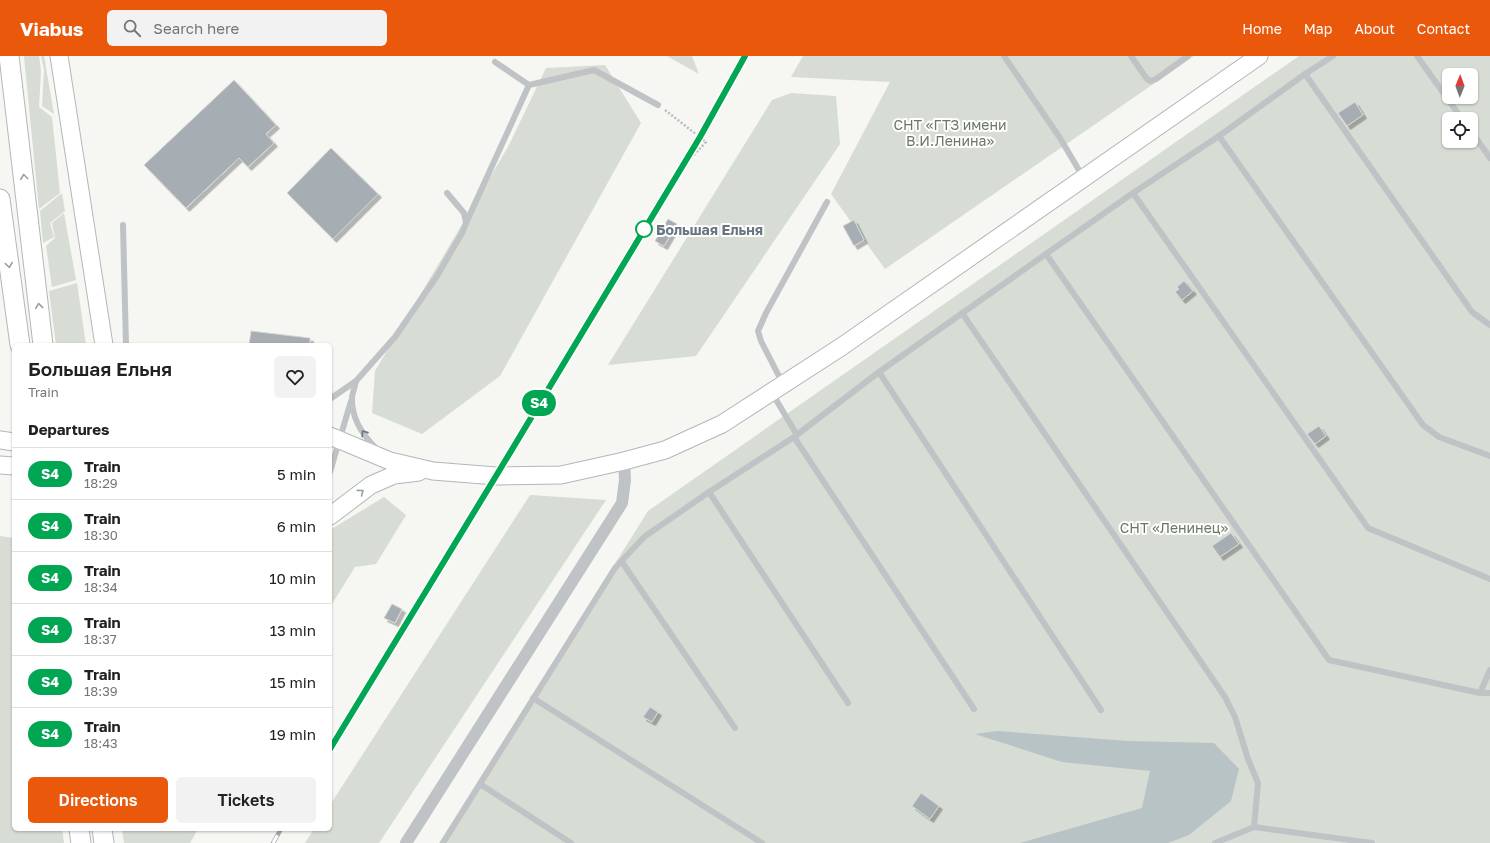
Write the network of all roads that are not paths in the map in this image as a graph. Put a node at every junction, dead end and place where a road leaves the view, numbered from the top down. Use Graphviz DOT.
graph roads {
  1 [pos="8,56"];
  2 [pos="58,56"];
  3 [pos="1004,56"];
  4 [pos="1130,56"];
  5 [pos="1188,56"];
  6 [pos="1259,56"];
  7 [pos="1333,56"];
  8 [pos="1417,56"];
  9 [pos="495,62"];
  10 [pos="1305,74"];
  11 [pos="529,85"];
  12 [pos="658,105"];
  13 [pos="1457,112"];
  14 [pos="1219,136"];
  15 [pos="1478,141"];
  16 [pos="1490,158"];
  17 [pos="1084,178"];
  18 [pos="447,193"];
  19 [pos="1133,193"];
  20 [pos="0,199"];
  21 [pos="827,202"];
  22 [pos="466,223"];
  23 [pos="123,225"];
  24 [pos="1046,254"];
  25 [pos="962,313"];
  26 [pos="1490,325"];
  27 [pos="20,343"];
  28 [pos="44,343"];
  29 [pos="104,343"];
  30 [pos="126,343"];
  31 [pos="879,372"];
  32 [pos="356,382"];
  33 [pos="777,389"];
  34 [pos="332,398"];
  35 [pos="352,398"];
  36 [pos="796,436"];
  37 [pos="335,437"];
  38 [pos="0,440"];
  39 [pos="12,442"];
  40 [pos="1490,456"];
  41 [pos="332,458"];
  42 [pos="390,461"];
  43 [pos="624,461"];
  44 [pos="0,465"];
  45 [pos="12,466"];
  46 [pos="433,471"];
  47 [pos="709,492"];
  48 [pos="332,514"];
  49 [pos="622,562"];
  50 [pos="1490,578"];
  51 [pos="1490,670"];
  52 [pos="1480,693"];
  53 [pos="1490,693"];
  54 [pos="533,698"];
  55 [pos="848,703"];
  56 [pos="974,708"];
  57 [pos="1100,710"];
  58 [pos="736,728"];
  59 [pos="480,784"];
  60 [pos="1254,827"];
  61 [pos="78,831"];
  62 [pos="102,831"];
  63 [pos="81,843"];
  64 [pos="104,843"];
  65 [pos="406,843"];
  66 [pos="443,843"];
  67 [pos="571,843"];
  68 [pos="762,843"];
  69 [pos="1216,843"];
  70 [pos="1372,843"];
  28 -- 1 [label="main road, one-way"];
  2 -- 29 [label="main road"];
  3 -- 17 [label="lane"];
  4 -- 5 [label="lane"];
  6 -- 17 [label="main road"];
  7 -- 10 [label="lane"];
  8 -- 13 [label="lane"];
  9 -- 11 [label="lane"];
  10 -- 14 [label="lane"];
  10 -- 26 [label="lane"];
  11 -- 12 [label="lane"];
  11 -- 22 [label="lane"];
  14 -- 19 [label="lane"];
  14 -- 40 [label="lane"];
  15 -- 16 [label="lane"];
  17 -- 33 [label="main road"];
  18 -- 22 [label="lane"];
  19 -- 24 [label="lane"];
  19 -- 50 [label="lane"];
  20 -- 27 [label="main road, one-way"];
  21 -- 33 [label="lane"];
  22 -- 32 [label="lane"];
  23 -- 30 [label="lane"];
  24 -- 25 [label="lane"];
  24 -- 52 [label="lane"];
  25 -- 31 [label="lane"];
  25 -- 60 [label="lane"];
  31 -- 36 [label="lane"];
  31 -- 57 [label="lane"];
  32 -- 34 [label="lane"];
  32 -- 35 [label="lane"];
  33 -- 36 [label="lane"];
  33 -- 43 [label="main road"];
  35 -- 37 [label="lane"];
  42 -- 35 [label="lane, one-way"];
  36 -- 47 [label="lane"];
  36 -- 56 [label="lane"];
  37 -- 41 [label="lane"];
  37 -- 42 [label="main road"];
  38 -- 39 [label="main road"];
  42 -- 46 [label="main road"];
  43 -- 46 [label="main road"];
  43 -- 65 [label="street"];
  44 -- 45 [label="main road"];
  48 -- 46 [label="main road, one-way"];
  47 -- 49 [label="lane"];
  47 -- 55 [label="lane"];
  49 -- 54 [label="lane"];
  49 -- 58 [label="lane"];
  51 -- 52 [label="lane"];
  52 -- 53 [label="lane"];
  54 -- 59 [label="lane"];
  54 -- 68 [label="lane"];
  59 -- 66 [label="lane"];
  59 -- 67 [label="lane"];
  60 -- 69 [label="lane"];
  60 -- 70 [label="lane"];
  61 -- 63 [label="main road"];
  62 -- 64 [label="main road"];
}
